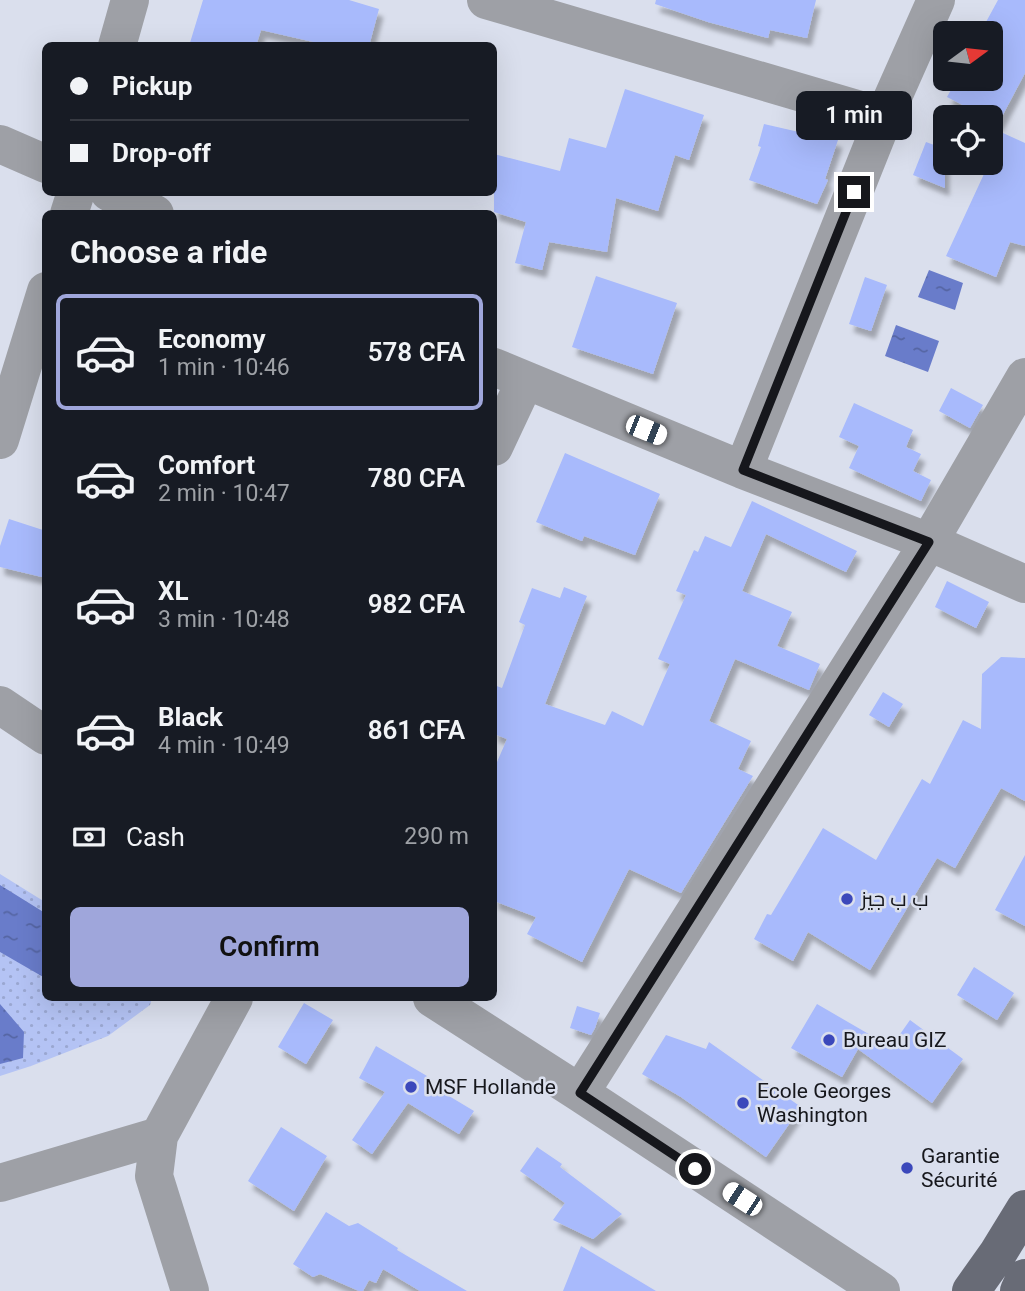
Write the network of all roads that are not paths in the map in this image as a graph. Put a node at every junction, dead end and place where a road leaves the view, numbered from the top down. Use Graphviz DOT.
graph roads {
  1 [pos="130,0"];
  2 [pos="486,0"];
  3 [pos="936,0"];
  4 [pos="118,42"];
  5 [pos="884,117"];
  6 [pos="0,144"];
  7 [pos="42,162"];
  8 [pos="117,196"];
  9 [pos="147,210"];
  10 [pos="42,305"];
  11 [pos="509,374"];
  12 [pos="1025,377"];
  13 [pos="497,432"];
  14 [pos="0,440"];
  15 [pos="743,470"];
  16 [pos="929,542"];
  17 [pos="1025,584"];
  18 [pos="0,705"];
  19 [pos="42,733"];
  20 [pos="232,1001"];
  21 [pos="437,1001"];
  22 [pos="580,1093"];
  23 [pos="159,1136"];
  24 [pos="0,1182"];
  25 [pos="1025,1209"];
  26 [pos="1025,1278"];
  27 [pos="190,1291"];
  28 [pos="881,1291"];
  29 [pos="971,1291"];
  30 [pos="1019,1291"];
  1 -- 4 [label="street"];
  2 -- 5 [label="street"];
  3 -- 5 [label="street"];
  5 -- 15 [label="street"];
  6 -- 7 [label="street"];
  8 -- 9 [label="street"];
  10 -- 14 [label="street"];
  11 -- 13 [label="street"];
  11 -- 15 [label="street"];
  12 -- 16 [label="street"];
  15 -- 16 [label="street"];
  16 -- 17 [label="street"];
  16 -- 22 [label="street"];
  18 -- 19 [label="street"];
  20 -- 23 [label="street"];
  21 -- 22 [label="street"];
  22 -- 28 [label="street"];
  23 -- 24 [label="street"];
  23 -- 27 [label="street"];
  25 -- 29 [label="main road"];
  26 -- 30 [label="main road"];
}
